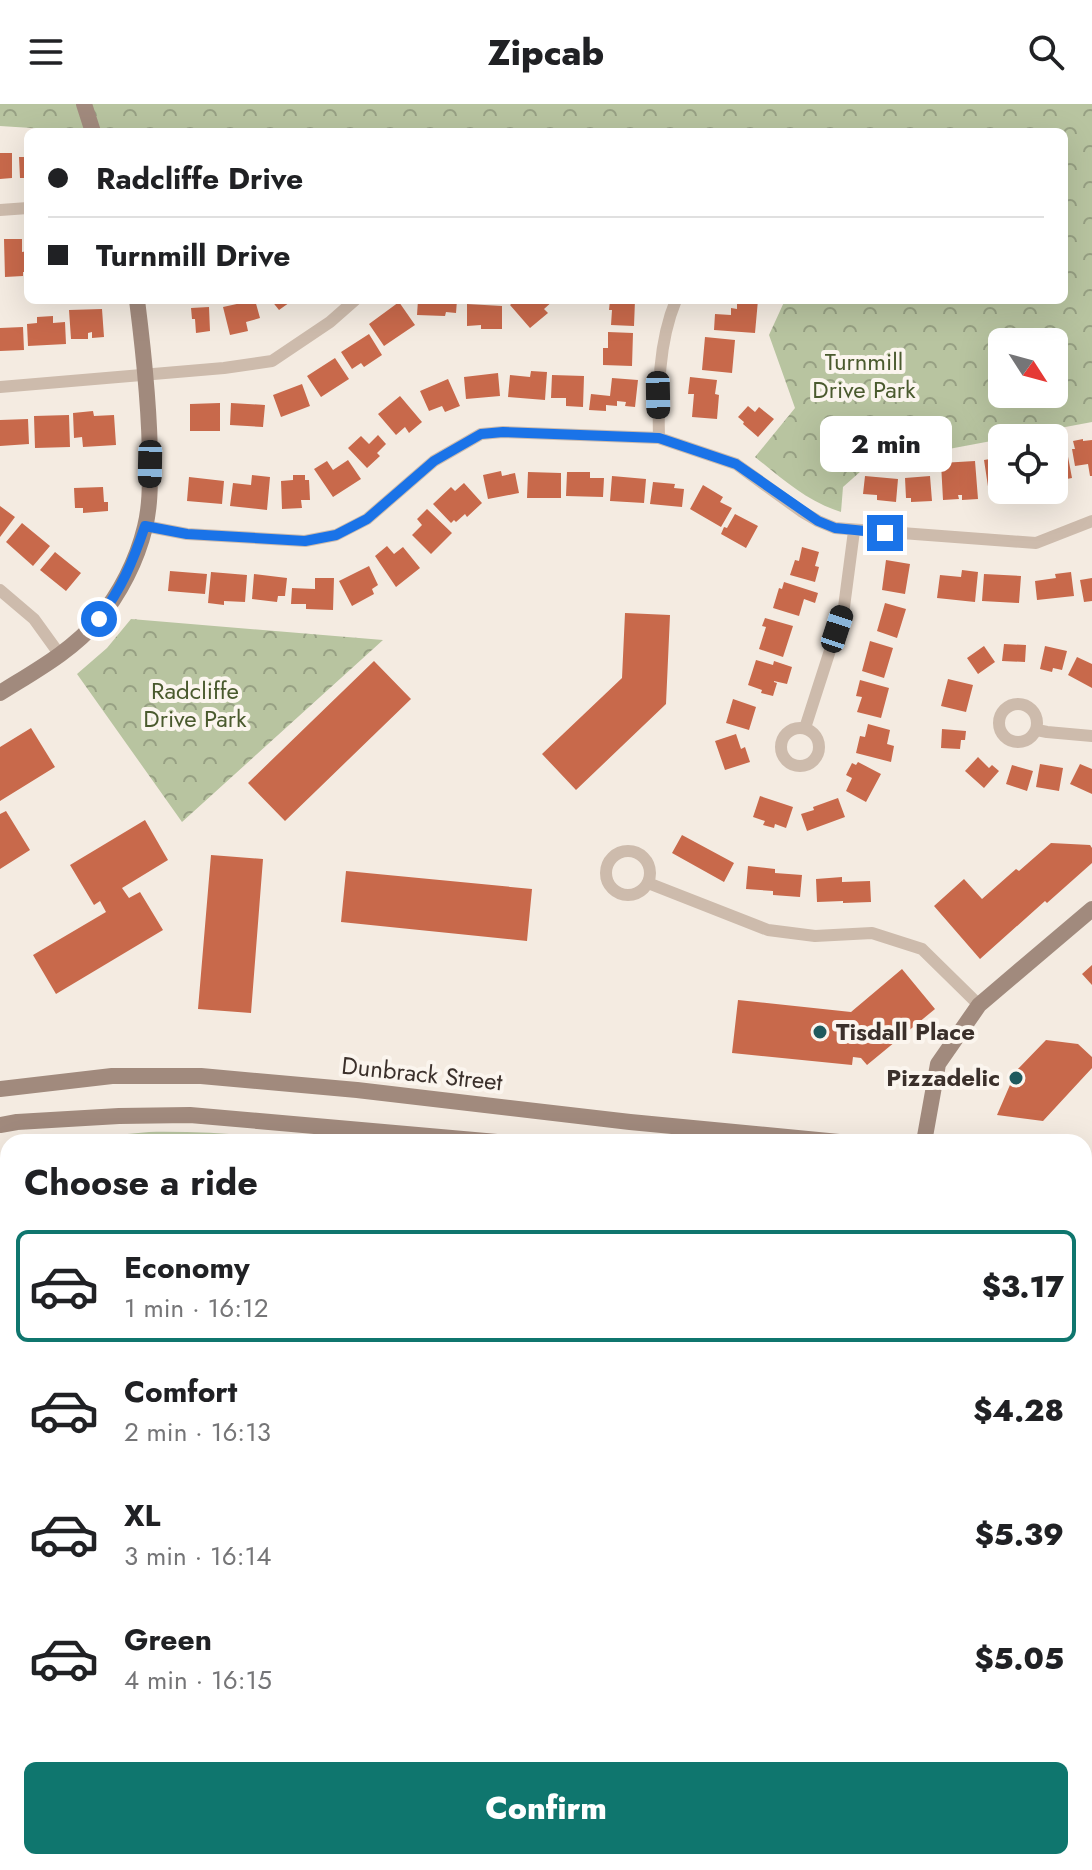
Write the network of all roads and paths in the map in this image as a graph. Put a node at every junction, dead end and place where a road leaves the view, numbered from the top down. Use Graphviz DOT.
graph roads {
  1 [pos="84,104"];
  2 [pos="92,128"];
  3 [pos="24,208"];
  4 [pos="0,210"];
  5 [pos="138,304"];
  6 [pos="350,304"];
  7 [pos="674,304"];
  8 [pos="147,373"];
  9 [pos="0,387"];
  10 [pos="659,438"];
  11 [pos="1092,521"];
  12 [pos="145,526"];
  13 [pos="854,531"];
  14 [pos="0,590"];
  15 [pos="60,655"];
  16 [pos="0,693"];
  17 [pos="805,728"];
  18 [pos="1037,730"];
  19 [pos="1092,736"];
  20 [pos="648,883"];
  21 [pos="1092,909"];
  22 [pos="979,1005"];
  23 [pos="0,1089"];
  24 [pos="0,1125"];
  25 [pos="406,1134"];
  26 [pos="758,1134"];
  27 [pos="925,1134"];
  1 -- 2 [label="main road"];
  3 -- 4 [label="street"];
  5 -- 8 [label="main road"];
  6 -- 8 [label="street"];
  7 -- 10 [label="street"];
  8 -- 9 [label="street"];
  8 -- 12 [label="main road"];
  10 -- 12 [label="street"];
  10 -- 13 [label="street"];
  11 -- 13 [label="street"];
  12 -- 15 [label="main road"];
  13 -- 17 [label="street"];
  14 -- 15 [label="street"];
  15 -- 16 [label="main road"];
  18 -- 19 [label="street"];
  20 -- 22 [label="street"];
  21 -- 22 [label="main road"];
  22 -- 27 [label="main road"];
  23 -- 26 [label="main road, Dunbrack Street"];
  24 -- 25 [label="main road"];
}
